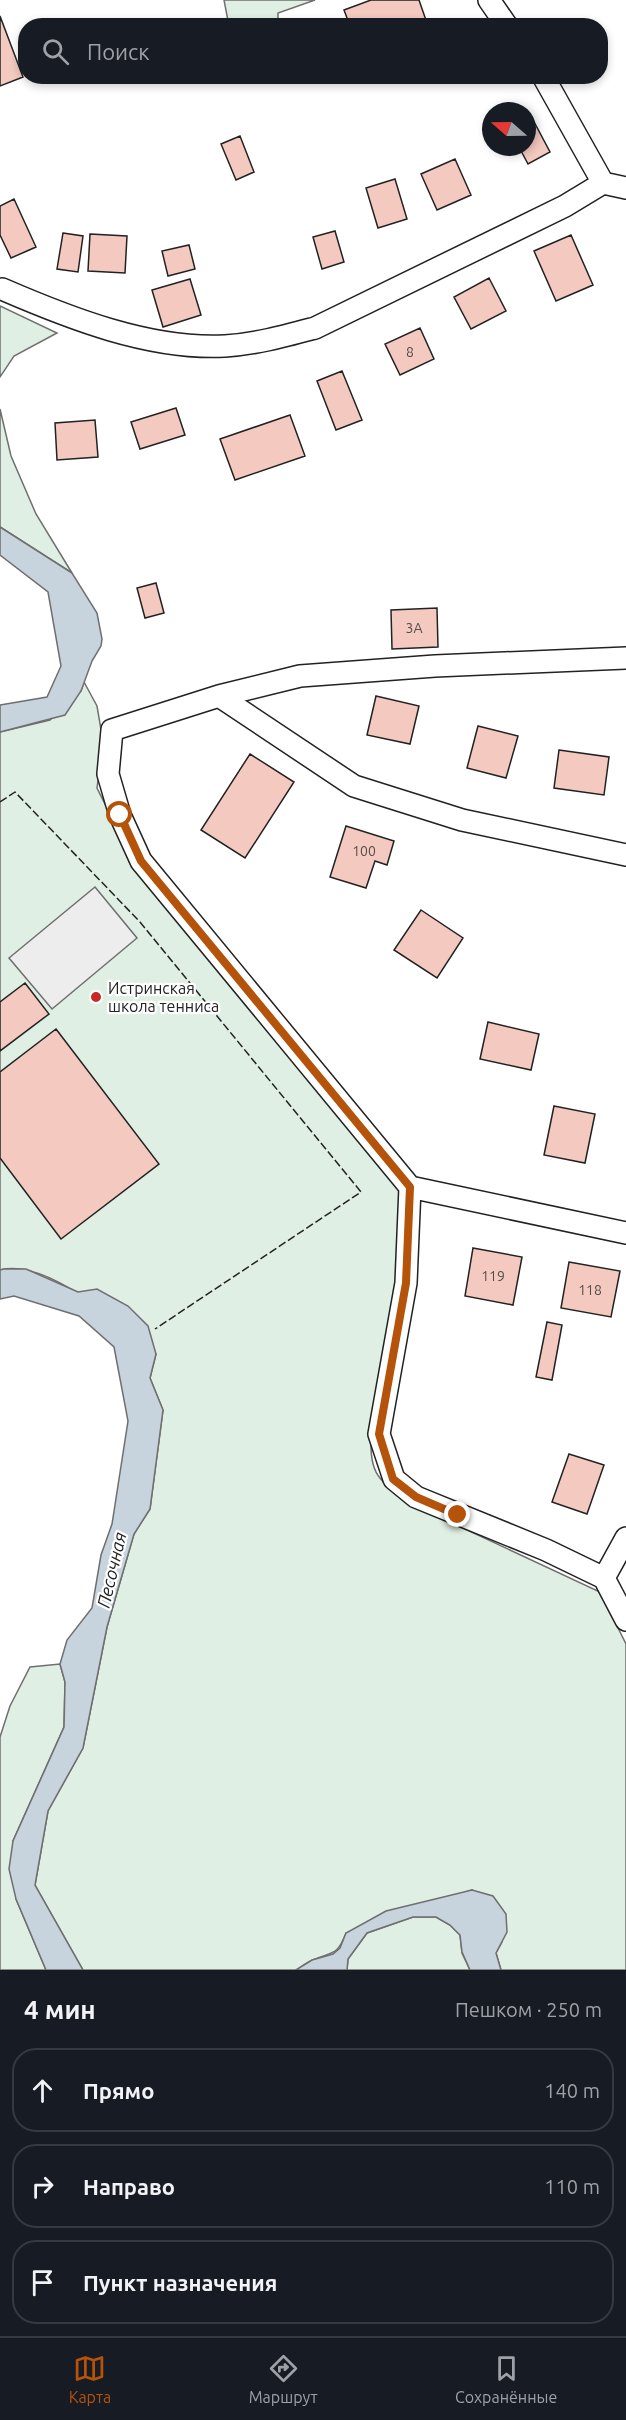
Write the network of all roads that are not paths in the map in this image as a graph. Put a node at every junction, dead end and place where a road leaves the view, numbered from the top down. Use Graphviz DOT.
graph roads {
  1 [pos="489,0"];
  2 [pos="501,18"];
  3 [pos="547,84"];
  4 [pos="603,183"];
  5 [pos="626,188"];
  6 [pos="2,289"];
  7 [pos="626,658"];
  8 [pos="219,696"];
  9 [pos="626,855"];
  10 [pos="410,1187"];
  11 [pos="626,1233"];
  12 [pos="626,1538"];
  13 [pos="604,1578"];
  14 [pos="626,1620"];
  1 -- 2 [label="street"];
  3 -- 4 [label="street"];
  4 -- 5 [label="street"];
  4 -- 6 [label="street"];
  7 -- 8 [label="street"];
  8 -- 9 [label="street"];
  8 -- 10 [label="street"];
  10 -- 11 [label="street"];
  10 -- 13 [label="street"];
  12 -- 13 [label="street"];
  13 -- 14 [label="street"];
}
